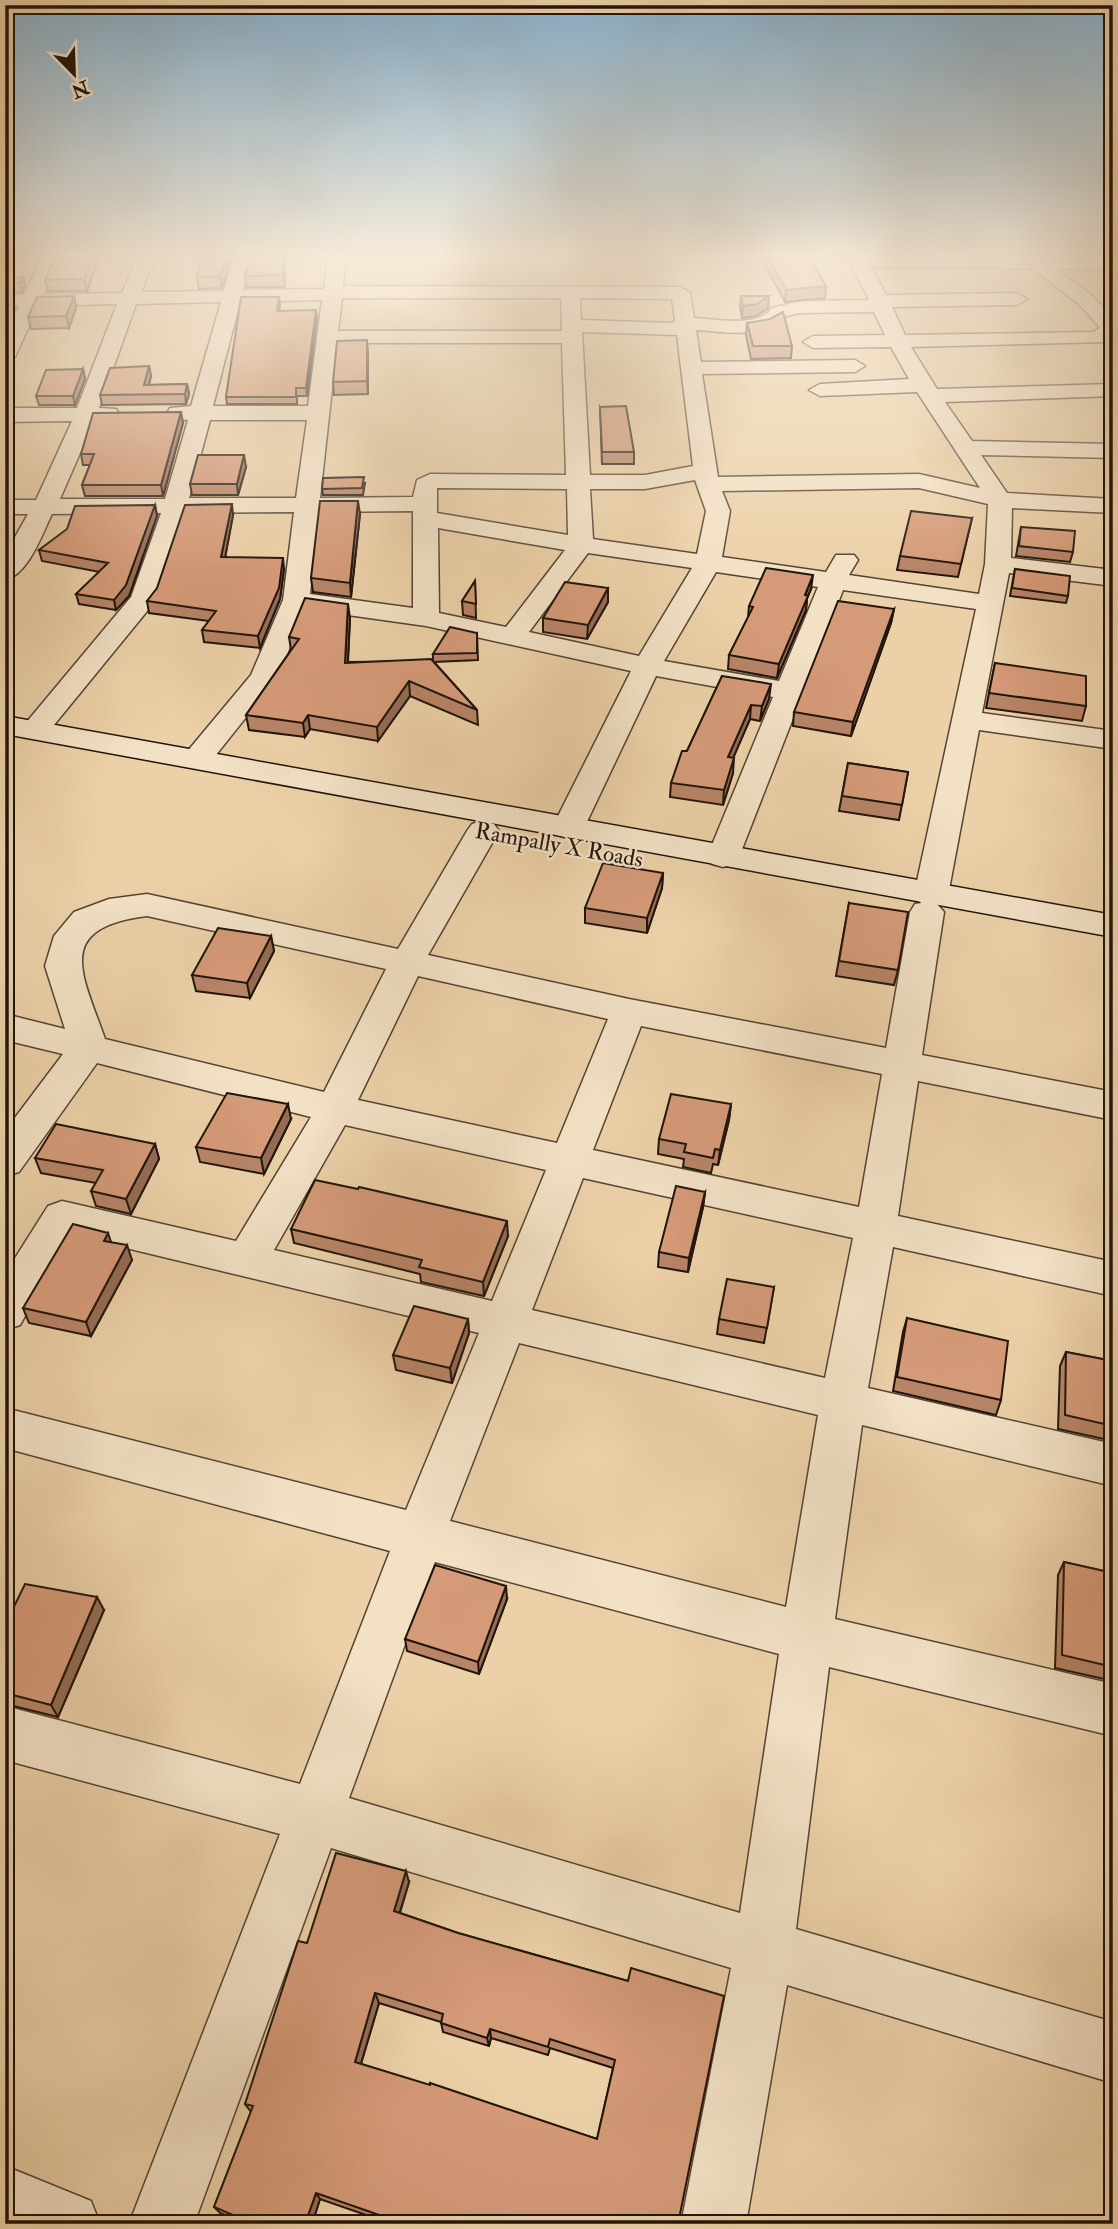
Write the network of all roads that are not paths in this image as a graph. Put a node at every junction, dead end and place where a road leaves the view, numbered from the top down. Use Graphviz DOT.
graph roads {
  1 [pos="105,360"];
  2 [pos="215,360"];
  3 [pos="326,360"];
  4 [pos="571,360"];
  5 [pos="691,360"];
  6 [pos="875,360"];
  7 [pos="910,360"];
  8 [pos="980,360"];
  9 [pos="693,368"];
  10 [pos="916,372"];
  11 [pos="1113,390"];
  12 [pos="800,392"];
  13 [pos="202,412"];
  14 [pos="316,413"];
  15 [pos="124,414"];
  16 [pos="150,414"];
  17 [pos="5,415"];
  18 [pos="86,415"];
  19 [pos="965,448"];
  20 [pos="1113,451"];
  21 [pos="706,477"];
  22 [pos="577,482"];
  23 [pos="1000,500"];
  24 [pos="46,506"];
  25 [pos="305,506"];
  26 [pos="1113,506"];
  27 [pos="5,507"];
  28 [pos="176,507"];
  29 [pos="424,511"];
  30 [pos="581,545"];
  31 [pos="708,563"];
  32 [pos="998,564"];
  33 [pos="839,570"];
  34 [pos="5,572"];
  35 [pos="1113,578"];
  36 [pos="296,600"];
  37 [pos="988,603"];
  38 [pos="426,618"];
  39 [pos="512,637"];
  40 [pos="647,666"];
  41 [pos="790,691"];
  42 [pos="967,719"];
  43 [pos="20,727"];
  44 [pos="1113,740"];
  45 [pos="5,750"];
  46 [pos="197,758"];
  47 [pos="568,828"];
  48 [pos="483,831"];
  49 [pos="723,857"];
  50 [pos="929,903"];
  51 [pos="1113,926"];
  52 [pos="1113,945"];
  53 [pos="407,962"];
  54 [pos="629,1011"];
  55 [pos="5,1027"];
  56 [pos="89,1045"];
  57 [pos="903,1065"];
  58 [pos="1113,1106"];
  59 [pos="335,1109"];
  60 [pos="572,1159"];
  61 [pos="5,1161"];
  62 [pos="876,1227"];
  63 [pos="246,1261"];
  64 [pos="1113,1279"];
  65 [pos="5,1312"];
  66 [pos="503,1323"];
  67 [pos="844,1401"];
  68 [pos="5,1428"];
  69 [pos="1113,1465"];
  70 [pos="420,1536"];
  71 [pos="807,1637"];
  72 [pos="1113,1710"];
  73 [pos="5,1733"];
  74 [pos="314,1815"];
  75 [pos="764,1950"];
  76 [pos="1113,2053"];
  77 [pos="5,2198"];
  78 [pos="68,2224"];
  79 [pos="161,2224"];
  80 [pos="713,2224"];
  1 -- 18 [label="street"];
  2 -- 13 [label="street"];
  3 -- 14 [label="street"];
  4 -- 22 [label="street"];
  5 -- 9 [label="street"];
  6 -- 10 [label="street"];
  7 -- 10 [label="street"];
  8 -- 10 [label="street"];
  9 -- 10 [label="street"];
  9 -- 21 [label="street"];
  10 -- 11 [label="street"];
  10 -- 12 [label="street"];
  10 -- 19 [label="street"];
  13 -- 14 [label="street"];
  13 -- 16 [label="street"];
  13 -- 28 [label="street"];
  14 -- 25 [label="street"];
  15 -- 18 [label="street"];
  17 -- 18 [label="street"];
  18 -- 24 [label="street"];
  19 -- 20 [label="street"];
  19 -- 23 [label="street"];
  21 -- 22 [label="street"];
  21 -- 23 [label="street"];
  21 -- 31 [label="street"];
  22 -- 29 [label="street"];
  22 -- 30 [label="street"];
  23 -- 26 [label="street"];
  23 -- 32 [label="street"];
  24 -- 27 [label="street"];
  24 -- 28 [label="street"];
  24 -- 34 [label="street"];
  25 -- 28 [label="street"];
  25 -- 29 [label="street"];
  25 -- 36 [label="street"];
  28 -- 43 [label="street"];
  29 -- 30 [label="street"];
  29 -- 38 [label="street"];
  30 -- 31 [label="street"];
  30 -- 39 [label="street"];
  31 -- 33 [label="street"];
  31 -- 40 [label="street"];
  32 -- 35 [label="street"];
  32 -- 37 [label="street"];
  33 -- 37 [label="street"];
  33 -- 41 [label="street"];
  36 -- 38 [label="street"];
  36 -- 46 [label="street"];
  37 -- 42 [label="street"];
  38 -- 39 [label="street"];
  39 -- 40 [label="street"];
  40 -- 41 [label="street"];
  40 -- 47 [label="street"];
  41 -- 49 [label="street"];
  42 -- 44 [label="street"];
  42 -- 50 [label="street"];
  43 -- 46 [label="street"];
  45 -- 48 [label="street, Rampally X Roads"];
  46 -- 47 [label="street"];
  47 -- 49 [label="street"];
  48 -- 50 [label="street, Rampally X Roads"];
  48 -- 53 [label="street"];
  49 -- 50 [label="street"];
  50 -- 51 [label="street"];
  50 -- 52 [label="street, Rampally X Roads"];
  50 -- 57 [label="street"];
  53 -- 54 [label="street"];
  53 -- 56 [label="street"];
  53 -- 59 [label="street"];
  54 -- 57 [label="street"];
  54 -- 60 [label="street"];
  55 -- 56 [label="street"];
  56 -- 59 [label="street"];
  56 -- 61 [label="street"];
  57 -- 58 [label="street"];
  57 -- 62 [label="street"];
  59 -- 60 [label="street"];
  59 -- 63 [label="street"];
  60 -- 62 [label="street"];
  60 -- 66 [label="street"];
  62 -- 64 [label="street"];
  62 -- 67 [label="street"];
  63 -- 65 [label="street"];
  63 -- 66 [label="street"];
  66 -- 67 [label="street"];
  66 -- 70 [label="street"];
  67 -- 69 [label="street"];
  67 -- 71 [label="street"];
  68 -- 70 [label="street"];
  70 -- 71 [label="street"];
  70 -- 74 [label="street"];
  71 -- 72 [label="street"];
  71 -- 75 [label="street"];
  73 -- 74 [label="street"];
  74 -- 75 [label="street"];
  74 -- 79 [label="street"];
  75 -- 76 [label="street"];
  75 -- 80 [label="street"];
  77 -- 78 [label="street"];
}
